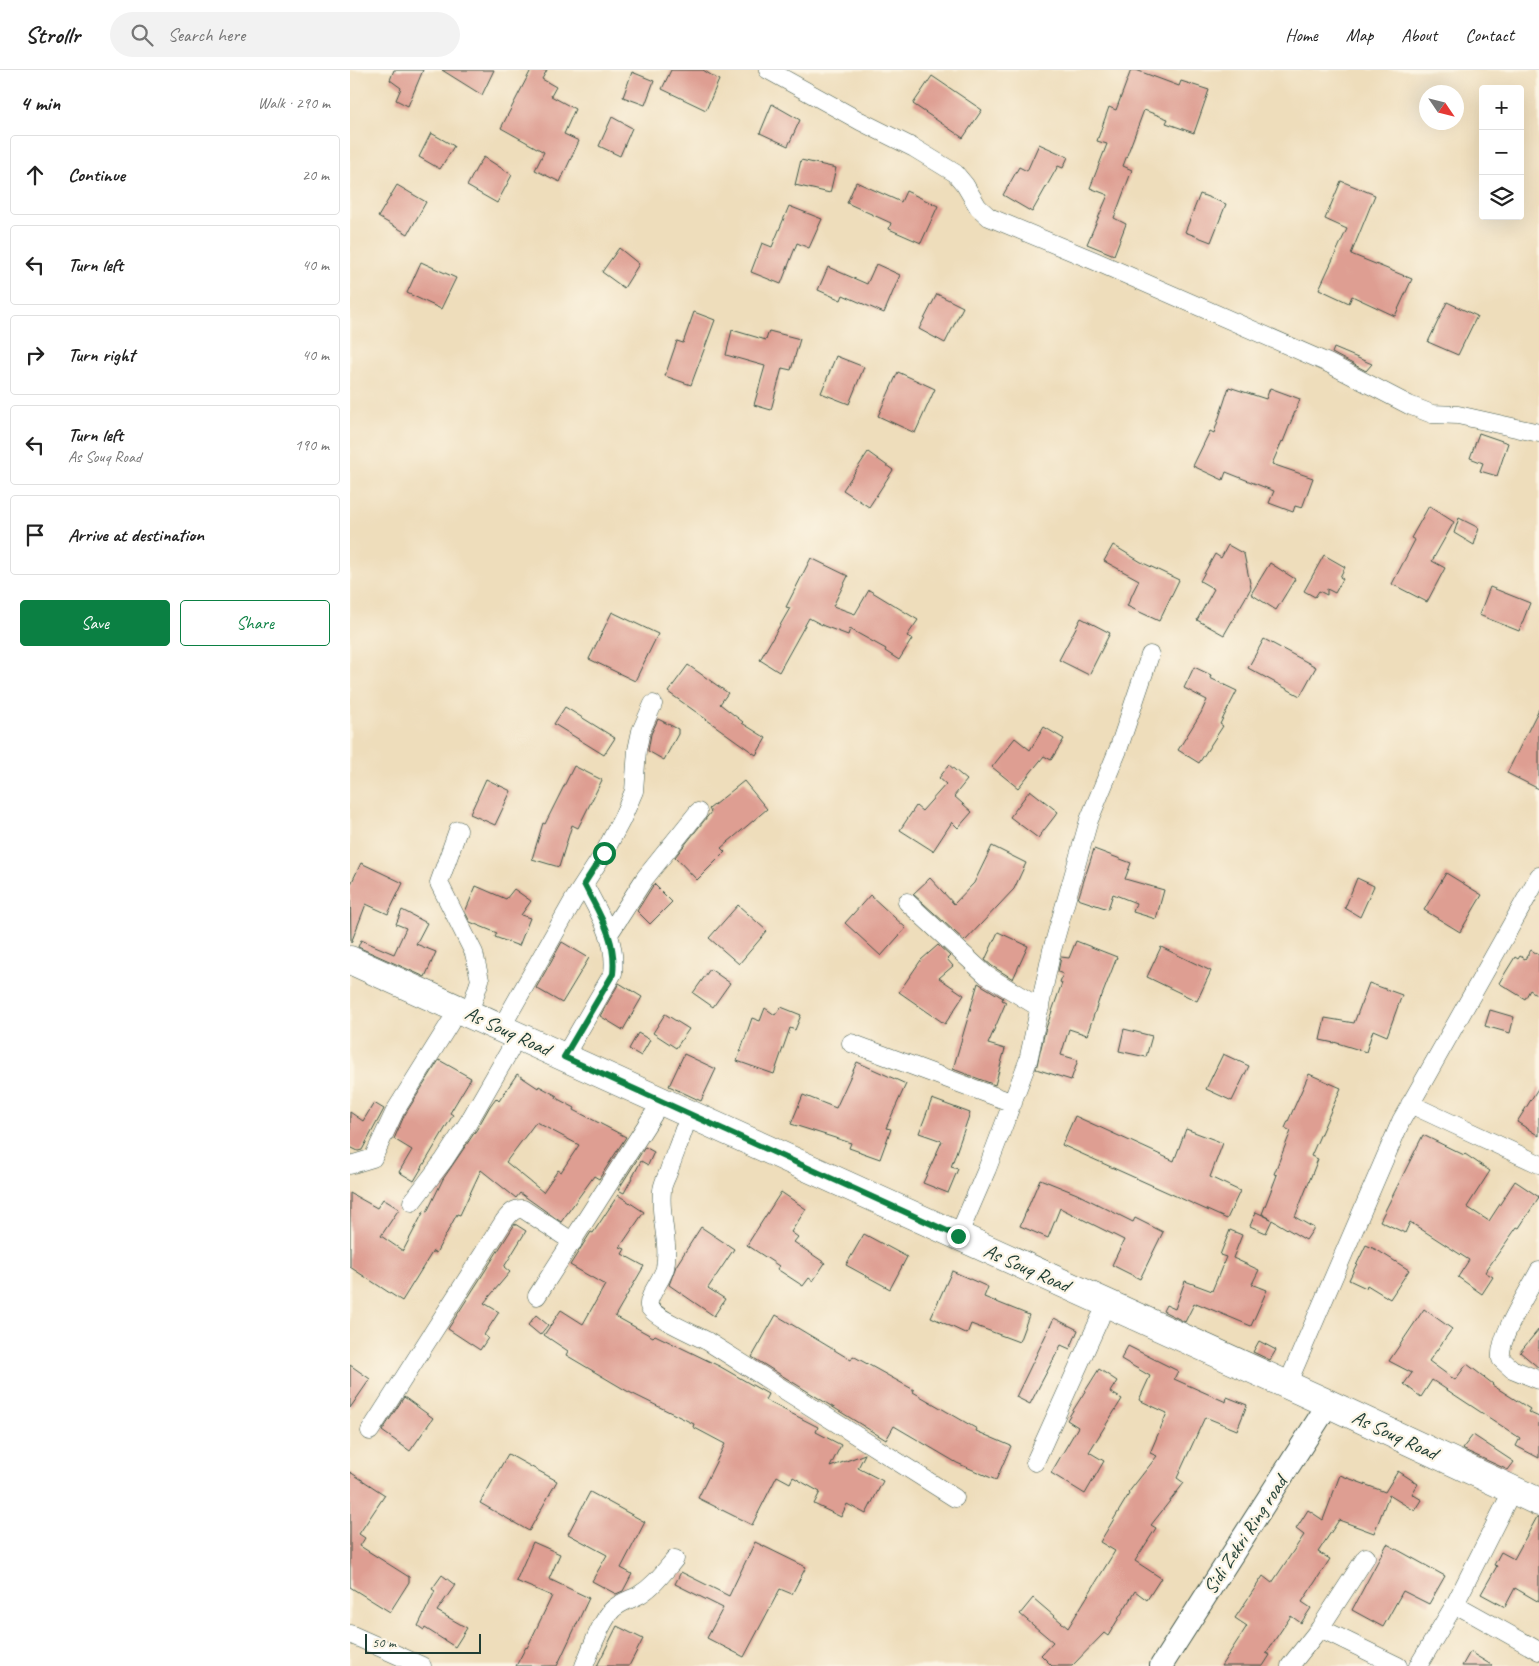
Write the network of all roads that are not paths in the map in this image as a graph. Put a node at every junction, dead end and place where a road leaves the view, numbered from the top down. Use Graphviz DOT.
graph roads {
  1 [pos="768,70"];
  2 [pos="1539,433"];
  3 [pos="1150,655"];
  4 [pos="653,704"];
  5 [pos="698,812"];
  6 [pos="458,830"];
  7 [pos="1539,876"];
  8 [pos="584,884"];
  9 [pos="907,902"];
  10 [pos="609,934"];
  11 [pos="350,960"];
  12 [pos="350,978"];
  13 [pos="1040,1008"];
  14 [pos="460,1018"];
  15 [pos="505,1039"];
  16 [pos="851,1043"];
  17 [pos="564,1057"];
  18 [pos="1013,1103"];
  19 [pos="1410,1104"];
  20 [pos="653,1115"];
  21 [pos="684,1129"];
  22 [pos="1539,1164"];
  23 [pos="350,1165"];
  24 [pos="412,1202"];
  25 [pos="958,1236"];
  26 [pos="573,1242"];
  27 [pos="1539,1271"];
  28 [pos="536,1296"];
  29 [pos="1100,1318"];
  30 [pos="1539,1380"];
  31 [pos="1287,1385"];
  32 [pos="1323,1410"];
  33 [pos="370,1431"];
  34 [pos="1035,1462"];
  35 [pos="955,1498"];
  36 [pos="1539,1502"];
  37 [pos="1506,1503"];
  38 [pos="1539,1518"];
  39 [pos="1366,1557"];
  40 [pos="675,1559"];
  41 [pos="1455,1604"];
  42 [pos="1320,1628"];
  43 [pos="350,1634"];
  44 [pos="1539,1651"];
  45 [pos="422,1666"];
  46 [pos="584,1666"];
  47 [pos="1161,1666"];
  48 [pos="1290,1666"];
  49 [pos="1398,1666"];
  50 [pos="1418,1666"];
  1 -- 2 [label="street"];
  3 -- 13 [label="street"];
  4 -- 8 [label="street"];
  5 -- 10 [label="street"];
  6 -- 14 [label="street"];
  7 -- 19 [label="street"];
  8 -- 10 [label="street"];
  8 -- 15 [label="street"];
  9 -- 13 [label="street"];
  10 -- 17 [label="street"];
  11 -- 14 [label="main road, As Souq Road"];
  12 -- 14 [label="main road, As Souq Road"];
  13 -- 18 [label="street"];
  14 -- 15 [label="main road, As Souq Road"];
  14 -- 23 [label="street"];
  15 -- 17 [label="main road, As Souq Road"];
  15 -- 20 [label="main road, As Souq Road"];
  15 -- 24 [label="street"];
  16 -- 18 [label="street"];
  17 -- 25 [label="main road, As Souq Road"];
  18 -- 25 [label="street"];
  19 -- 22 [label="street"];
  19 -- 31 [label="street"];
  20 -- 21 [label="main road, As Souq Road"];
  20 -- 26 [label="street"];
  21 -- 29 [label="main road, As Souq Road"];
  21 -- 35 [label="street"];
  25 -- 31 [label="main road, As Souq Road"];
  26 -- 28 [label="street"];
  26 -- 33 [label="street"];
  27 -- 30 [label="street"];
  29 -- 32 [label="main road, As Souq Road"];
  29 -- 34 [label="street"];
  31 -- 32 [label="main road, As Souq Road"];
  32 -- 36 [label="main road, As Souq Road"];
  32 -- 37 [label="main road, As Souq Road"];
  32 -- 47 [label="street, Sidi Zekri Ring road"];
  37 -- 38 [label="main road, As Souq Road"];
  37 -- 41 [label="street"];
  39 -- 42 [label="street"];
  40 -- 46 [label="street"];
  41 -- 44 [label="street"];
  41 -- 50 [label="street"];
  42 -- 48 [label="street"];
  42 -- 49 [label="street"];
  43 -- 45 [label="street"];
}
